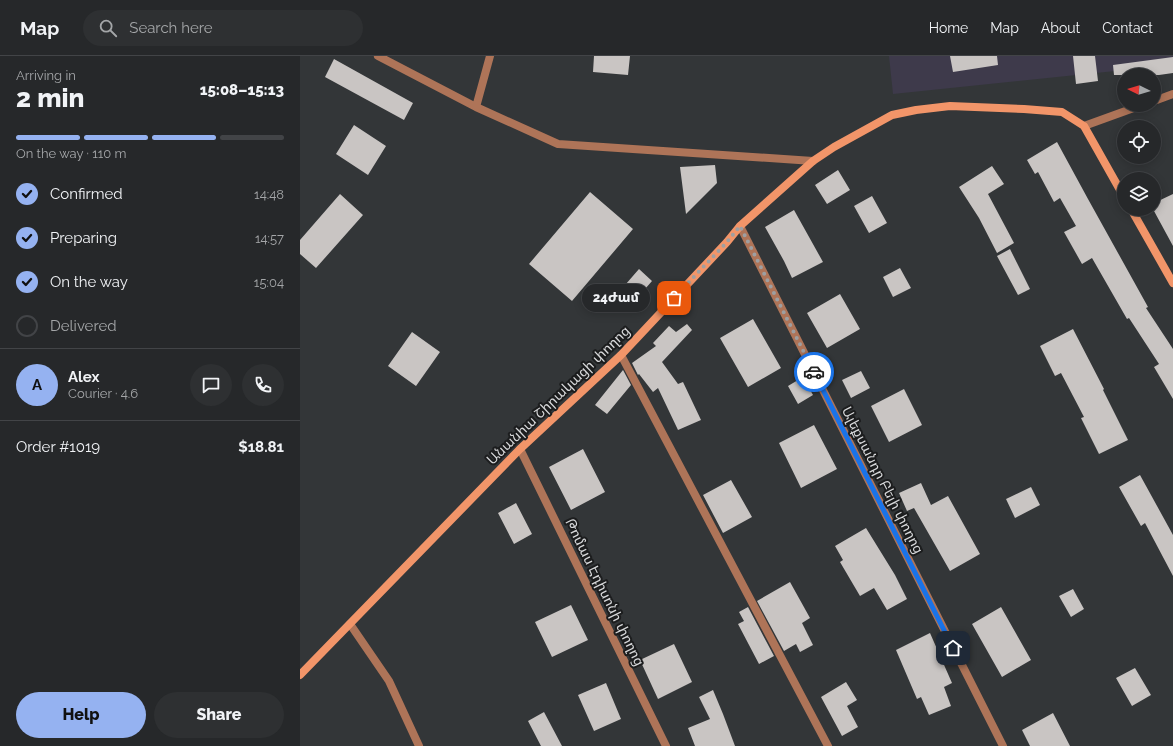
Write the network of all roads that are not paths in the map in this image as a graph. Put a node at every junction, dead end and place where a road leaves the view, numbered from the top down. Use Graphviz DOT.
graph roads {
  1 [pos="378,56"];
  2 [pos="490,56"];
  3 [pos="1173,94"];
  4 [pos="1161,98"];
  5 [pos="476,107"];
  6 [pos="1123,112"];
  7 [pos="1084,126"];
  8 [pos="813,161"];
  9 [pos="1117,184"];
  10 [pos="1135,216"];
  11 [pos="740,226"];
  12 [pos="1173,283"];
  13 [pos="621,355"];
  14 [pos="520,449"];
  15 [pos="350,624"];
  16 [pos="300,675"];
  17 [pos="419,746"];
  18 [pos="666,746"];
  19 [pos="828,746"];
  20 [pos="1003,746"];
  1 -- 5 [label="street"];
  2 -- 5 [label="street"];
  3 -- 4 [label="street"];
  5 -- 8 [label="street"];
  6 -- 7 [label="street"];
  7 -- 8 [label="main road, Անանիա Շիրակացի փողոց"];
  7 -- 9 [label="main road, Անանիա Շիրակացի փողոց"];
  8 -- 11 [label="main road, Անանիա Շիրակացի փողոց"];
  10 -- 12 [label="main road"];
  11 -- 13 [label="main road, Անանիա Շիրակացի փողոց"];
  11 -- 20 [label="street, Ալեքսանդր Բելի փողոց"];
  13 -- 14 [label="main road, Անանիա Շիրակացի փողոց"];
  13 -- 19 [label="street"];
  14 -- 15 [label="main road, Անանիա Շիրակացի փողոց"];
  14 -- 18 [label="street, Թոմաս Էդիսոնի փողոց"];
  15 -- 16 [label="main road, Անանիա Շիրակացի փողոց"];
  15 -- 17 [label="street"];
}
